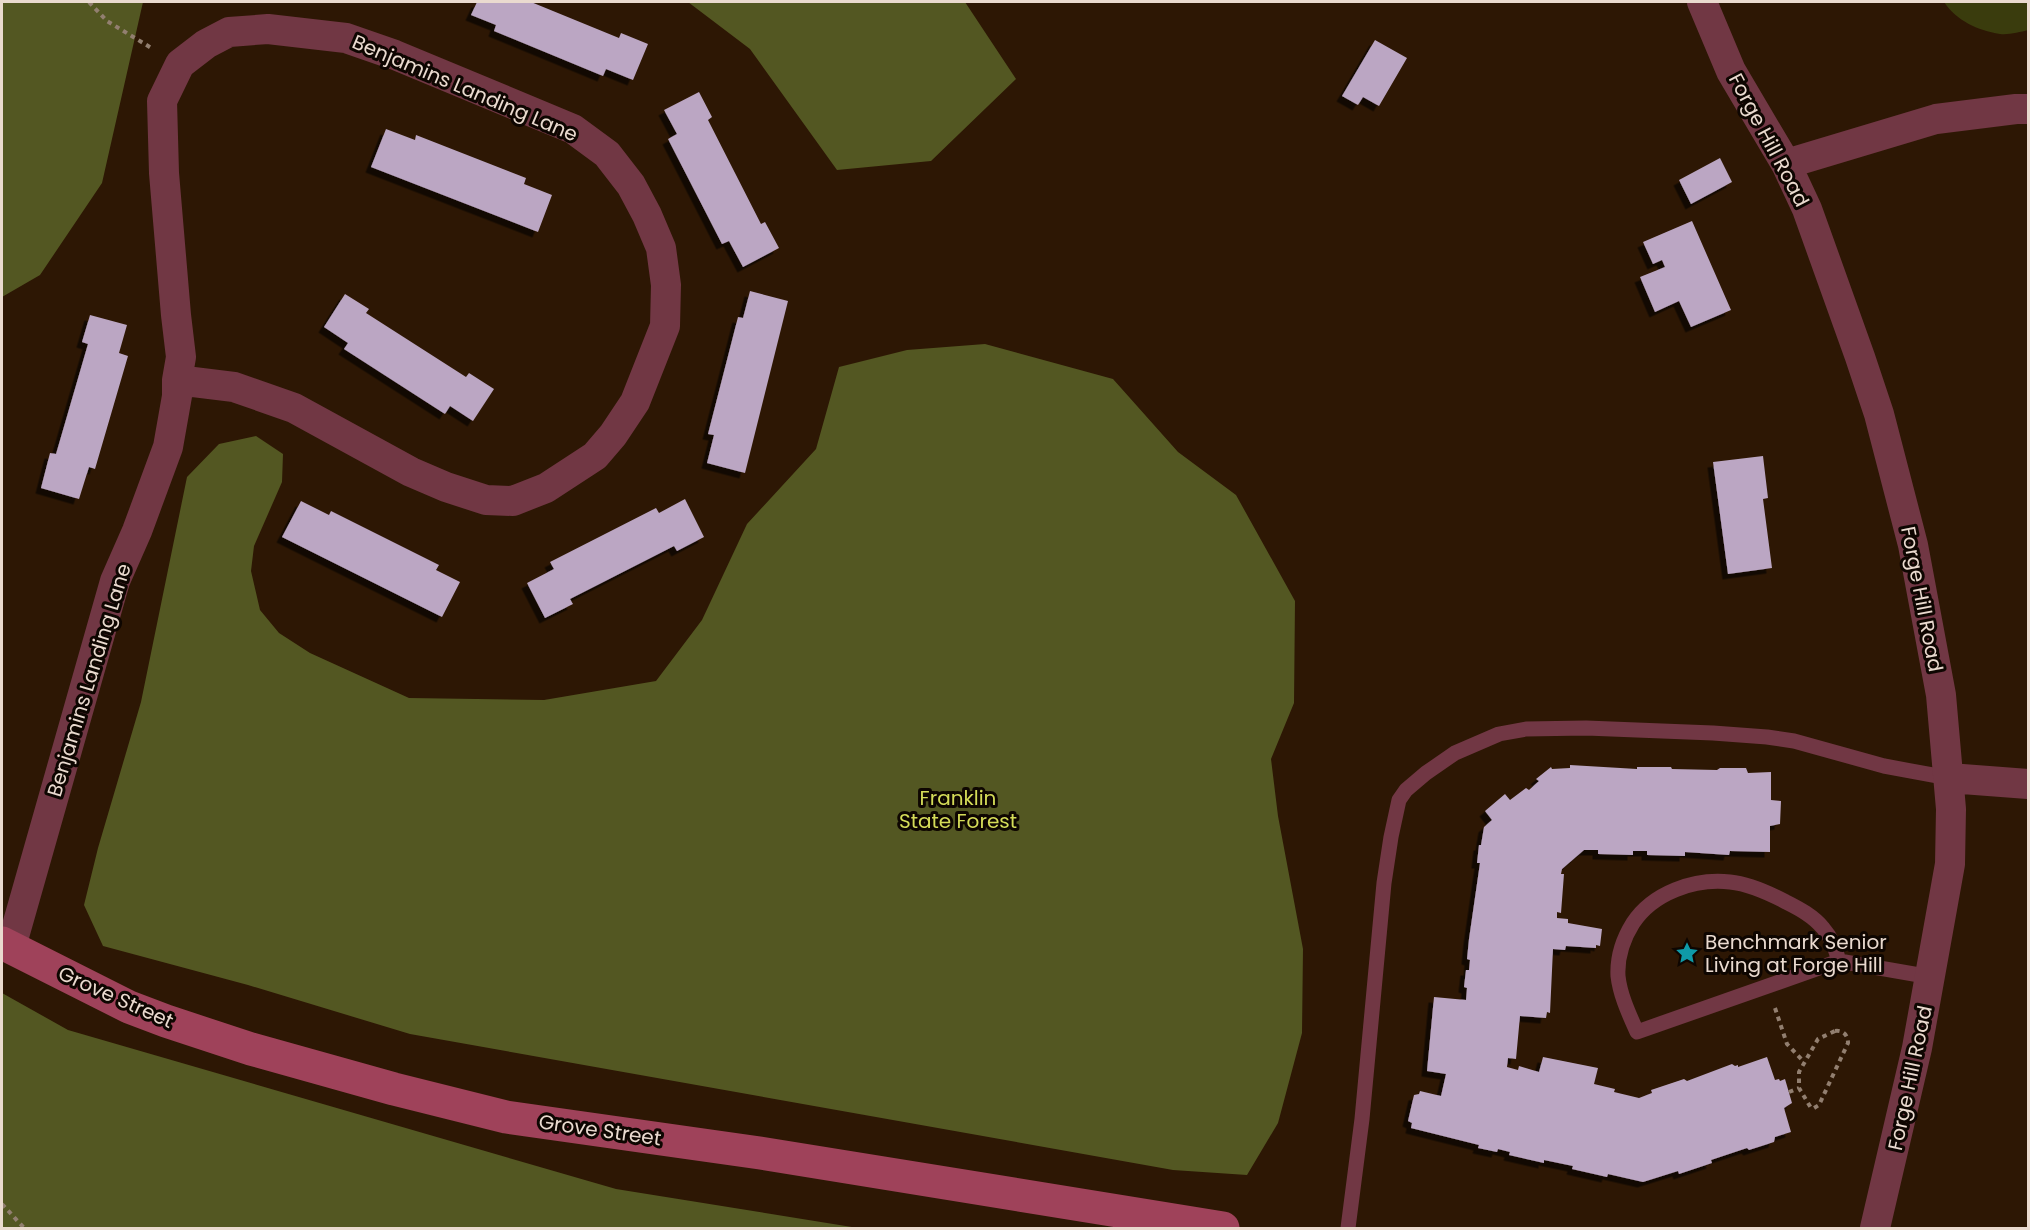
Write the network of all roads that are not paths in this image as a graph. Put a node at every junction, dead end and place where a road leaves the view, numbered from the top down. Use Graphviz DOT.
graph roads {
  1 [pos="1702,2"];
  2 [pos="2028,109"];
  3 [pos="1786,164"];
  4 [pos="177,380"];
  5 [pos="1949,778"];
  6 [pos="2028,784"];
  7 [pos="6,945"];
  8 [pos="1839,961"];
  9 [pos="1931,977"];
  10 [pos="1223,1228"];
  11 [pos="1348,1228"];
  12 [pos="1875,1228"];
  1 -- 3 [label="street, Forge Hill Road"];
  2 -- 3 [label="street"];
  3 -- 5 [label="street, Forge Hill Road"];
  4 -- 4 [label="street, Benjamins Landing Lane"];
  4 -- 7 [label="street, Benjamins Landing Lane"];
  5 -- 6 [label="street"];
  5 -- 9 [label="street, Forge Hill Road"];
  5 -- 11 [label="lane"];
  7 -- 10 [label="main road, Grove Street"];
  8 -- 8 [label="lane"];
  8 -- 9 [label="lane"];
  9 -- 12 [label="street, Forge Hill Road"];
}
